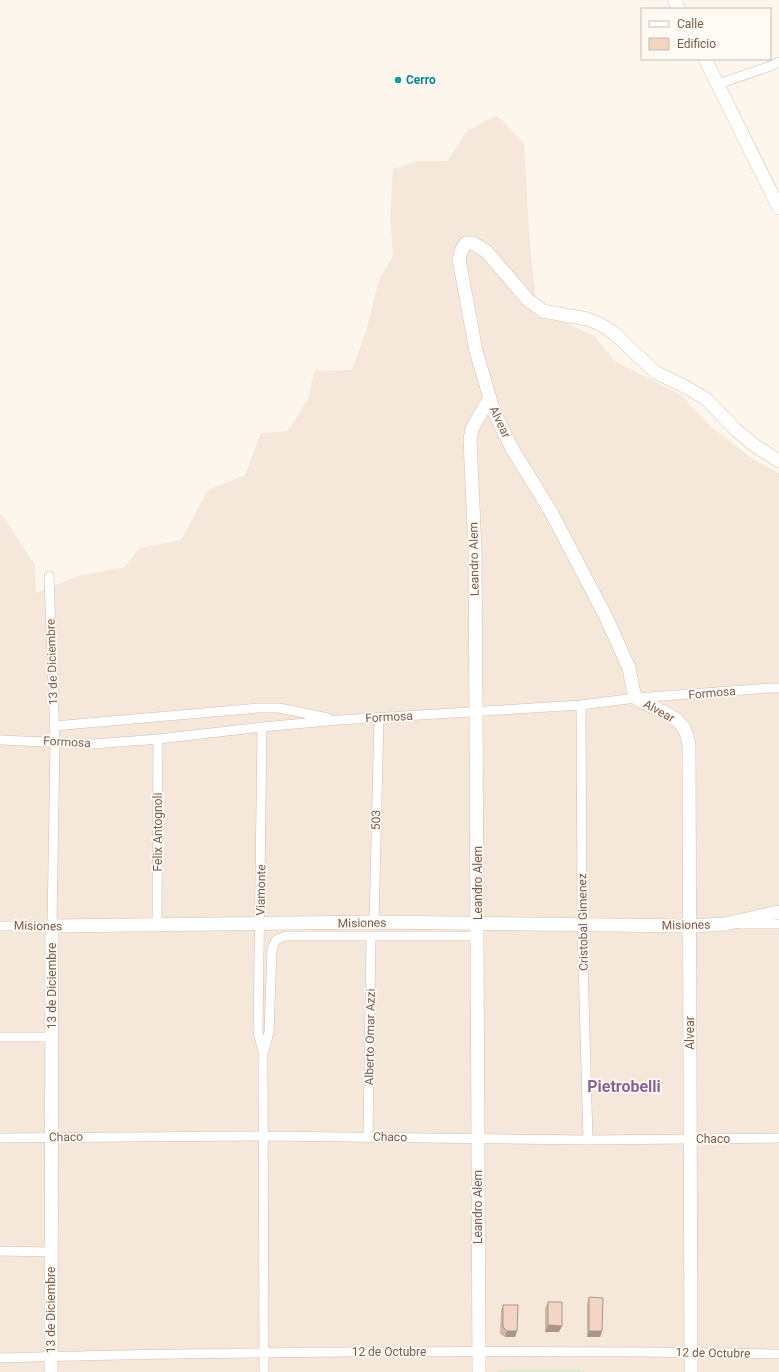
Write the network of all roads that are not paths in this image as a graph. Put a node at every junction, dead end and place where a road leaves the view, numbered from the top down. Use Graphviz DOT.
graph roads {
  1 [pos="706,60"];
  2 [pos="779,62"];
  3 [pos="718,84"];
  4 [pos="779,208"];
  5 [pos="489,399"];
  6 [pos="779,461"];
  7 [pos="49,576"];
  8 [pos="779,688"];
  9 [pos="636,698"];
  10 [pos="581,705"];
  11 [pos="476,712"];
  12 [pos="378,718"];
  13 [pos="339,720"];
  14 [pos="54,726"];
  15 [pos="262,727"];
  16 [pos="158,739"];
  17 [pos="0,740"];
  18 [pos="54,741"];
  19 [pos="779,912"];
  20 [pos="374,922"];
  21 [pos="725,924"];
  22 [pos="779,924"];
  23 [pos="260,925"];
  24 [pos="582,925"];
  25 [pos="0,926"];
  26 [pos="52,926"];
  27 [pos="157,926"];
  28 [pos="690,926"];
  29 [pos="478,930"];
  30 [pos="371,936"];
  31 [pos="276,940"];
  32 [pos="0,1037"];
  33 [pos="52,1037"];
  34 [pos="263,1052"];
  35 [pos="263,1136"];
  36 [pos="52,1137"];
  37 [pos="368,1137"];
  38 [pos="0,1138"];
  39 [pos="779,1138"];
  40 [pos="478,1139"];
  41 [pos="690,1139"];
  42 [pos="588,1140"];
  43 [pos="0,1251"];
  44 [pos="50,1252"];
  45 [pos="479,1351"];
  46 [pos="691,1352"];
  47 [pos="264,1353"];
  48 [pos="779,1354"];
  49 [pos="51,1356"];
  50 [pos="0,1358"];
  51 [pos="51,1372"];
  52 [pos="264,1372"];
  53 [pos="479,1372"];
  54 [pos="691,1372"];
  1 -- 3 [label="street"];
  2 -- 3 [label="street"];
  3 -- 4 [label="street"];
  5 -- 6 [label="street, Alvear"];
  5 -- 9 [label="street, Alvear"];
  5 -- 11 [label="street, Leandro Alem"];
  7 -- 14 [label="street, 13 de Diciembre"];
  8 -- 9 [label="street, Formosa"];
  9 -- 10 [label="street, Formosa"];
  9 -- 28 [label="street, Alvear"];
  10 -- 11 [label="street, Formosa"];
  10 -- 24 [label="street, Cristobal Gimenez"];
  11 -- 12 [label="street, Formosa"];
  11 -- 29 [label="street, Leandro Alem"];
  12 -- 13 [label="street, Formosa"];
  12 -- 20 [label="street, 503"];
  13 -- 14 [label="street"];
  13 -- 15 [label="street, Formosa"];
  14 -- 18 [label="street, 13 de Diciembre"];
  15 -- 16 [label="street, Formosa"];
  15 -- 23 [label="street, Viamonte"];
  16 -- 18 [label="street, Formosa"];
  16 -- 27 [label="street, Felix Antognoli"];
  17 -- 18 [label="street, Formosa"];
  18 -- 26 [label="street, 13 de Diciembre"];
  19 -- 21 [label="street, Misiones"];
  20 -- 23 [label="street, Misiones"];
  20 -- 29 [label="street, Misiones"];
  21 -- 22 [label="street, Misiones"];
  21 -- 28 [label="street, Misiones"];
  23 -- 27 [label="street, Misiones"];
  23 -- 34 [label="street, Viamonte"];
  24 -- 28 [label="street, Misiones"];
  24 -- 29 [label="street, Misiones"];
  24 -- 42 [label="street, Cristobal Gimenez"];
  25 -- 26 [label="street, Misiones"];
  26 -- 27 [label="street, Misiones"];
  26 -- 33 [label="street, 13 de Diciembre"];
  28 -- 41 [label="street, Alvear"];
  29 -- 30 [label="street, Misiones"];
  29 -- 40 [label="street, Leandro Alem"];
  30 -- 31 [label="street, Misiones"];
  30 -- 37 [label="street, Alberto Omar Azzi"];
  31 -- 34 [label="street, Viamonte"];
  32 -- 33 [label="street"];
  33 -- 36 [label="street, 13 de Diciembre"];
  34 -- 35 [label="street, Viamonte"];
  35 -- 36 [label="street, Chaco"];
  35 -- 37 [label="street, Chaco"];
  35 -- 47 [label="street, Viamonte"];
  36 -- 38 [label="street, Chaco"];
  36 -- 44 [label="street, 13 de Diciembre"];
  37 -- 40 [label="street, Chaco"];
  39 -- 41 [label="street, Chaco"];
  40 -- 42 [label="street, Chaco"];
  40 -- 45 [label="street, Leandro Alem"];
  41 -- 42 [label="street, Chaco"];
  41 -- 46 [label="street, Alvear"];
  43 -- 44 [label="street"];
  44 -- 49 [label="street, 13 de Diciembre"];
  45 -- 46 [label="street, 12 de Octubre"];
  45 -- 47 [label="street, 12 de Octubre"];
  45 -- 53 [label="street, Leandro Alem"];
  46 -- 48 [label="street, 12 de Octubre"];
  46 -- 54 [label="street, Alvear"];
  47 -- 49 [label="street, 12 de Octubre"];
  47 -- 52 [label="street"];
  49 -- 50 [label="street, 12 de Octubre"];
  49 -- 51 [label="street, 13 de Diciembre"];
}
